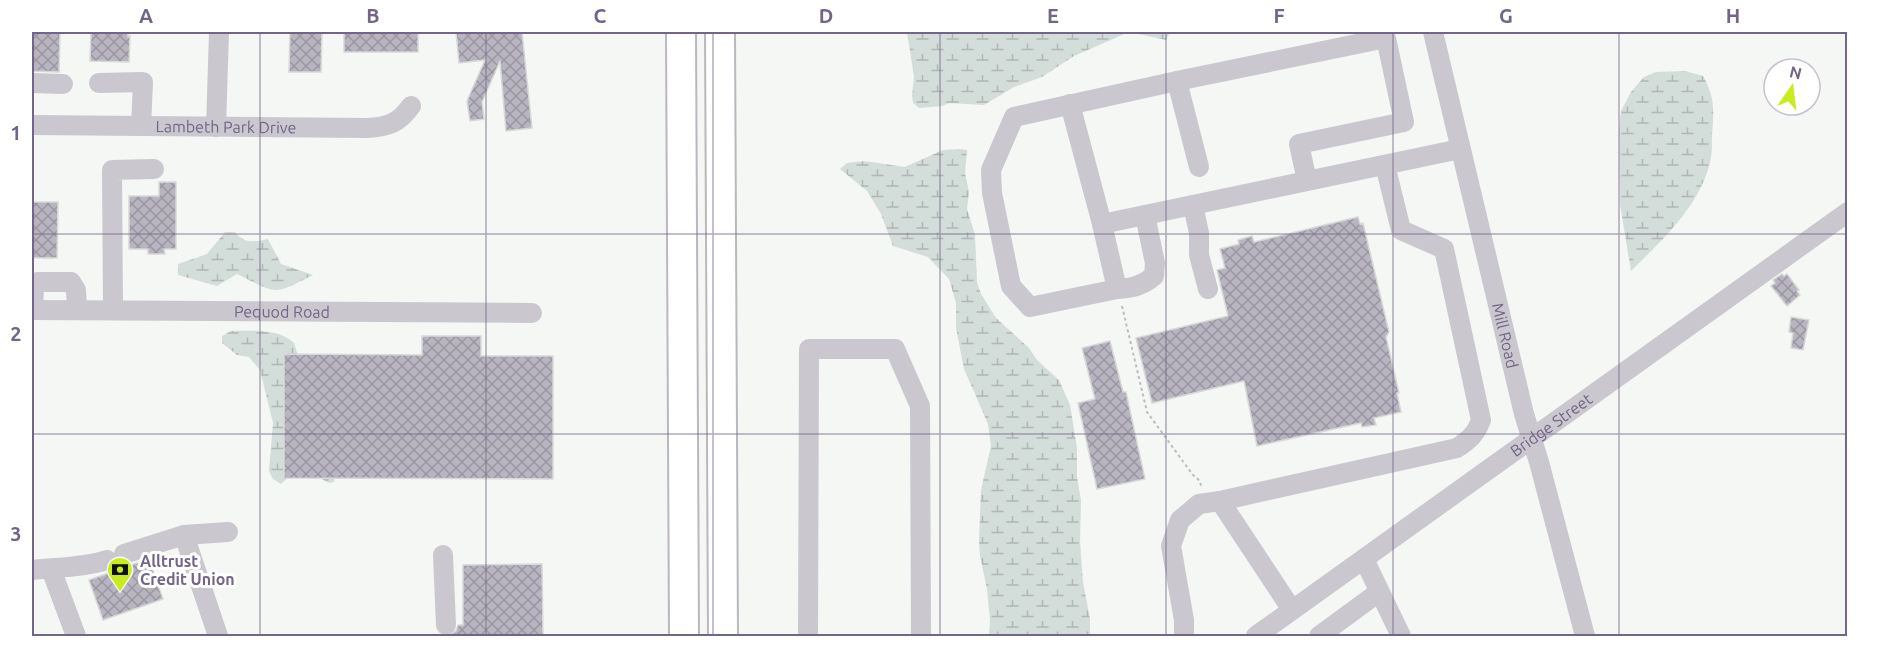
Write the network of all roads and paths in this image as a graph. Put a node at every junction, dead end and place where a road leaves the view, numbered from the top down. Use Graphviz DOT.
graph roads {
  1 [pos="219,32"];
  2 [pos="681,32"];
  3 [pos="720,32"];
  4 [pos="1433,32"];
  5 [pos="1177,81"];
  6 [pos="32,83"];
  7 [pos="99,83"];
  8 [pos="63,84"];
  9 [pos="1070,104"];
  10 [pos="411,106"];
  11 [pos="32,125"];
  12 [pos="141,126"];
  13 [pos="216,127"];
  14 [pos="1460,149"];
  15 [pos="1385,165"];
  16 [pos="1199,167"];
  17 [pos="154,169"];
  18 [pos="1307,181"];
  19 [pos="1193,205"];
  20 [pos="1848,212"];
  21 [pos="1145,214"];
  22 [pos="1102,224"];
  23 [pos="1117,289"];
  24 [pos="1208,289"];
  25 [pos="32,310"];
  26 [pos="77,310"];
  27 [pos="113,310"];
  28 [pos="532,314"];
  29 [pos="1531,438"];
  30 [pos="1213,502"];
  31 [pos="228,532"];
  32 [pos="184,535"];
  33 [pos="443,555"];
  34 [pos="1364,559"];
  35 [pos="41,570"];
  36 [pos="1379,592"];
  37 [pos="1292,610"];
  38 [pos="446,625"];
  39 [pos="76,636"];
  40 [pos="218,636"];
  41 [pos="684,636"];
  42 [pos="723,636"];
  43 [pos="808,636"];
  44 [pos="921,636"];
  45 [pos="1184,636"];
  46 [pos="1256,636"];
  47 [pos="1319,636"];
  48 [pos="1401,636"];
  49 [pos="1585,636"];
  1 -- 13 [label="street"];
  2 -- 41 [label="highway"];
  3 -- 42 [label="highway"];
  4 -- 14 [label="street, Mill Road"];
  5 -- 9 [label="street"];
  5 -- 16 [label="street"];
  5 -- 18 [label="street"];
  6 -- 8 [label="street"];
  7 -- 12 [label="street"];
  9 -- 22 [label="street"];
  9 -- 23 [label="street"];
  10 -- 13 [label="street, Lambeth Park Drive"];
  11 -- 12 [label="street, Lambeth Park Drive"];
  12 -- 13 [label="street, Lambeth Park Drive"];
  14 -- 15 [label="street"];
  14 -- 29 [label="street, Mill Road"];
  15 -- 18 [label="street"];
  15 -- 30 [label="street"];
  17 -- 27 [label="street"];
  18 -- 19 [label="street"];
  19 -- 21 [label="street"];
  19 -- 24 [label="street"];
  20 -- 29 [label="street, Bridge Street"];
  21 -- 22 [label="street"];
  21 -- 23 [label="street"];
  22 -- 23 [label="street"];
  23 -- 30 [label="path"];
  25 -- 26 [label="street, Pequod Road"];
  25 -- 26 [label="street"];
  26 -- 27 [label="street, Pequod Road"];
  27 -- 28 [label="street, Pequod Road"];
  29 -- 34 [label="street, Bridge Street"];
  29 -- 49 [label="street, Mill Road"];
  30 -- 37 [label="street"];
  30 -- 45 [label="street"];
  31 -- 32 [label="street"];
  32 -- 35 [label="street"];
  32 -- 40 [label="street"];
  33 -- 38 [label="street"];
  34 -- 36 [label="street"];
  34 -- 37 [label="street, Bridge Street"];
  35 -- 39 [label="street"];
  36 -- 47 [label="street"];
  36 -- 48 [label="street"];
  37 -- 46 [label="street, Bridge Street"];
  43 -- 44 [label="street"];
}
